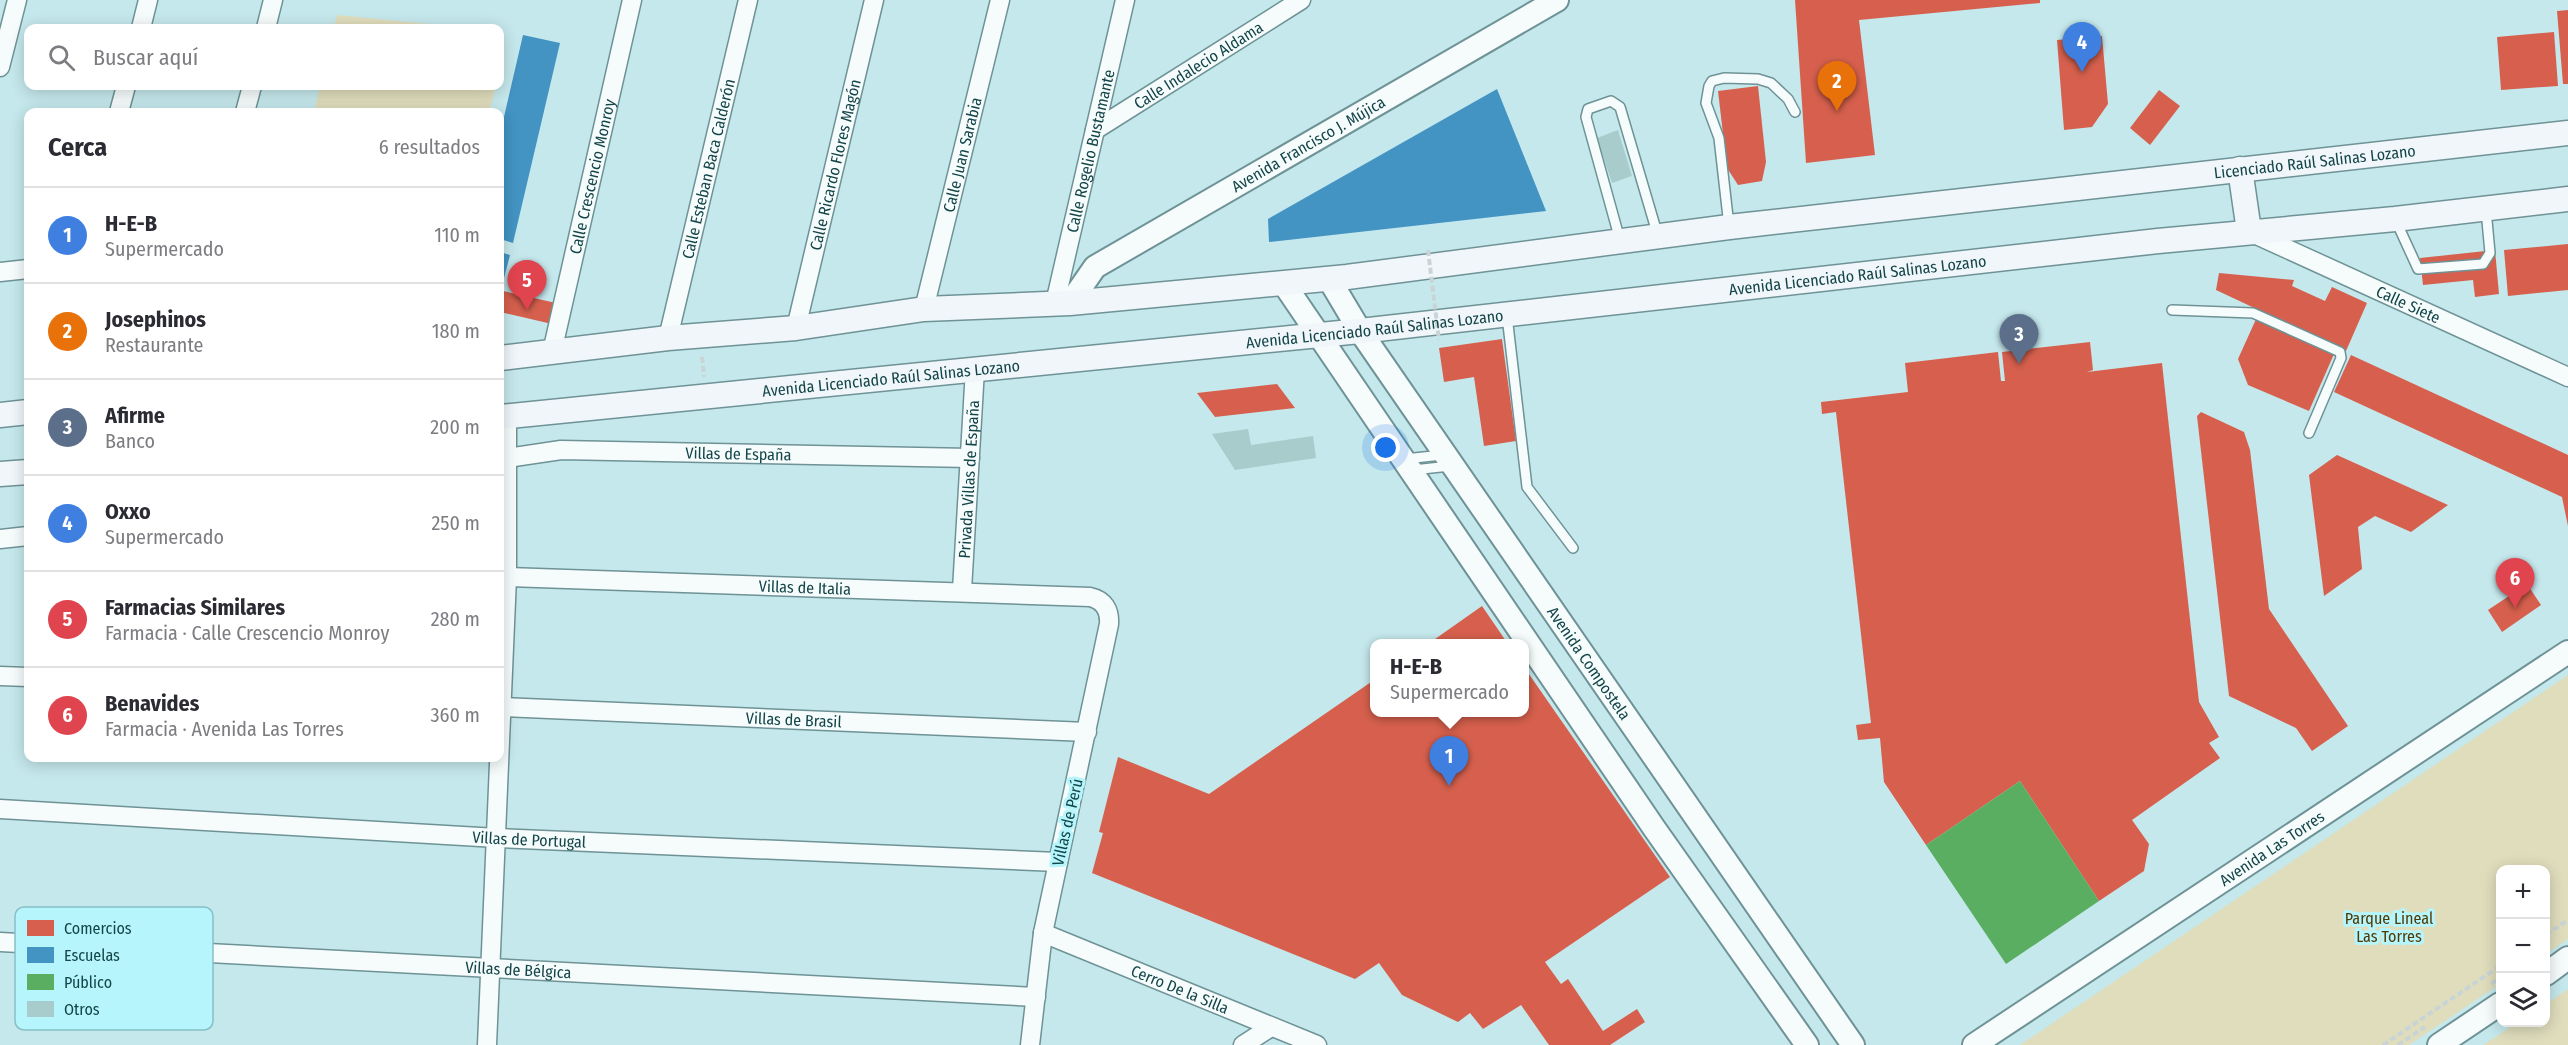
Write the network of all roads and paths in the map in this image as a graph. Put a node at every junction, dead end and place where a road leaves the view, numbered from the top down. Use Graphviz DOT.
graph roads {
  1 [pos="17,0"];
  2 [pos="148,0"];
  3 [pos="273,0"];
  4 [pos="632,0"];
  5 [pos="748,0"];
  6 [pos="873,0"];
  7 [pos="1000,0"];
  8 [pos="1301,0"];
  9 [pos="1557,0"];
  10 [pos="1128,2"];
  11 [pos="142,24"];
  12 [pos="267,24"];
  13 [pos="0,67"];
  14 [pos="125,90"];
  15 [pos="251,90"];
  16 [pos="120,108"];
  17 [pos="246,108"];
  18 [pos="1795,112"];
  19 [pos="1095,130"];
  20 [pos="2568,133"];
  21 [pos="2240,169"];
  22 [pos="2568,200"];
  23 [pos="2486,209"];
  24 [pos="2395,219"];
  25 [pos="1729,227"];
  26 [pos="2248,231"];
  27 [pos="1658,236"];
  28 [pos="1620,240"];
  29 [pos="1428,250"];
  30 [pos="24,269"];
  31 [pos="0,272"];
  32 [pos="1329,279"];
  33 [pos="1284,284"];
  34 [pos="1063,303"];
  35 [pos="924,309"];
  36 [pos="2172,310"];
  37 [pos="1507,316"];
  38 [pos="796,328"];
  39 [pos="1360,331"];
  40 [pos="1317,334"];
  41 [pos="700,336"];
  42 [pos="668,338"];
  43 [pos="1439,339"];
  44 [pos="552,352"];
  45 [pos="504,358"];
  46 [pos="2568,361"];
  47 [pos="2541,364"];
  48 [pos="975,369"];
  49 [pos="2568,377"];
  50 [pos="706,395"];
  51 [pos="24,412"];
  52 [pos="0,415"];
  53 [pos="504,416"];
  54 [pos="504,426"];
  55 [pos="2309,433"];
  56 [pos="507,458"];
  57 [pos="970,458"];
  58 [pos="1449,460"];
  59 [pos="1407,465"];
  60 [pos="24,471"];
  61 [pos="0,474"];
  62 [pos="504,486"];
  63 [pos="504,516"];
  64 [pos="24,536"];
  65 [pos="0,539"];
  66 [pos="1573,549"];
  67 [pos="507,577"];
  68 [pos="962,590"];
  69 [pos="1102,602"];
  70 [pos="1555,615"];
  71 [pos="504,633"];
  72 [pos="1525,637"];
  73 [pos="1529,643"];
  74 [pos="2568,652"];
  75 [pos="0,676"];
  76 [pos="24,677"];
  77 [pos="504,707"];
  78 [pos="1087,732"];
  79 [pos="499,762"];
  80 [pos="1686,806"];
  81 [pos="0,809"];
  82 [pos="1654,828"];
  83 [pos="497,838"];
  84 [pos="1058,862"];
  85 [pos="2568,920"];
  86 [pos="2550,932"];
  87 [pos="1043,933"];
  88 [pos="0,942"];
  89 [pos="15,943"];
  90 [pos="213,954"];
  91 [pos="2568,958"];
  92 [pos="489,969"];
  93 [pos="2496,969"];
  94 [pos="2547,973"];
  95 [pos="1036,997"];
  96 [pos="2496,1007"];
  97 [pos="1271,1027"];
  98 [pos="487,1045"];
  99 [pos="1030,1045"];
  100 [pos="1243,1045"];
  101 [pos="1317,1045"];
  102 [pos="1807,1045"];
  103 [pos="1852,1045"];
  104 [pos="1974,1045"];
  105 [pos="2383,1045"];
  106 [pos="2439,1045"];
  1 -- 13 [label="street"];
  2 -- 11 [label="street"];
  3 -- 12 [label="street"];
  4 -- 44 [label="street, Calle Crescencio Monroy"];
  5 -- 42 [label="street, Calle Esteban Baca Calderón"];
  6 -- 38 [label="street, Calle Ricardo Flores Magón"];
  7 -- 35 [label="street, Calle Juan Sarabia"];
  8 -- 19 [label="street, Calle Indalecio Aldama"];
  9 -- 34 [label="street, Avenida Francisco J. Mújica"];
  10 -- 19 [label="street, Calle Rogelio Bustamante"];
  14 -- 16 [label="street"];
  15 -- 17 [label="street"];
  18 -- 25 [label="lane"];
  19 -- 34 [label="street, Calle Rogelio Bustamante"];
  20 -- 21 [label="main road, Licenciado Raúl Salinas Lozano"];
  21 -- 25 [label="main road, Licenciado Raúl Salinas Lozano"];
  21 -- 26 [label="main road"];
  22 -- 23 [label="main road"];
  23 -- 24 [label="main road"];
  23 -- 24 [label="lane"];
  24 -- 26 [label="main road"];
  25 -- 27 [label="main road"];
  26 -- 37 [label="main road, Avenida Licenciado Raúl Salinas Lozano"];
  26 -- 47 [label="street, Calle Siete"];
  27 -- 28 [label="main road"];
  27 -- 28 [label="lane"];
  28 -- 32 [label="main road"];
  29 -- 43 [label="path, bridge"];
  30 -- 31 [label="street"];
  32 -- 33 [label="main road"];
  32 -- 39 [label="street, Avenida Compostela"];
  33 -- 34 [label="main road"];
  33 -- 40 [label="street"];
  34 -- 35 [label="main road"];
  35 -- 38 [label="main road"];
  36 -- 55 [label="lane"];
  37 -- 39 [label="main road, Avenida Licenciado Raúl Salinas Lozano"];
  37 -- 66 [label="lane"];
  38 -- 41 [label="main road"];
  39 -- 40 [label="main road, Avenida Licenciado Raúl Salinas Lozano"];
  39 -- 58 [label="street, Avenida Compostela"];
  40 -- 48 [label="main road, Avenida Licenciado Raúl Salinas Lozano"];
  40 -- 59 [label="street"];
  41 -- 42 [label="main road"];
  41 -- 50 [label="path"];
  42 -- 44 [label="main road"];
  44 -- 45 [label="main road"];
  46 -- 47 [label="street"];
  47 -- 49 [label="street, Calle Siete"];
  48 -- 50 [label="main road, Avenida Licenciado Raúl Salinas Lozano"];
  48 -- 57 [label="street, Privada Villas de España"];
  50 -- 53 [label="main road, Avenida Licenciado Raúl Salinas Lozano"];
  51 -- 52 [label="main road"];
  54 -- 56 [label="street"];
  56 -- 57 [label="street, Villas de España"];
  56 -- 62 [label="street"];
  57 -- 68 [label="street, Privada Villas de España"];
  58 -- 59 [label="lane"];
  58 -- 59 [label="lane"];
  58 -- 70 [label="street, Avenida Compostela"];
  59 -- 72 [label="street"];
  60 -- 61 [label="main road"];
  63 -- 67 [label="street"];
  64 -- 65 [label="street"];
  67 -- 68 [label="street, Villas de Italia"];
  67 -- 71 [label="street"];
  68 -- 69 [label="street, Villas de Italia"];
  69 -- 78 [label="street, Villas de Perú"];
  70 -- 72 [label="street"];
  70 -- 80 [label="street, Avenida Compostela"];
  73 -- 82 [label="street"];
  74 -- 104 [label="street, Avenida Las Torres"];
  75 -- 76 [label="street"];
  77 -- 78 [label="street, Villas de Brasil"];
  78 -- 84 [label="street, Villas de Perú"];
  79 -- 83 [label="street"];
  80 -- 82 [label="street"];
  80 -- 103 [label="street, Avenida Compostela"];
  81 -- 83 [label="street, Villas de Portugal"];
  82 -- 102 [label="street"];
  83 -- 84 [label="street, Villas de Portugal"];
  83 -- 92 [label="street"];
  84 -- 87 [label="street, Villas de Perú"];
  85 -- 86 [label="path"];
  87 -- 95 [label="street, Villas de Perú"];
  87 -- 97 [label="street, Cerro De la Silla"];
  88 -- 89 [label="street, Villas de Bélgica"];
  90 -- 92 [label="street, Villas de Bélgica"];
  91 -- 94 [label="street"];
  92 -- 95 [label="street, Villas de Bélgica"];
  92 -- 98 [label="street"];
  93 -- 105 [label="path"];
  95 -- 99 [label="street, Villas de Perú"];
  96 -- 106 [label="street"];
  97 -- 100 [label="street"];
  97 -- 101 [label="street, Cerro De la Silla"];
}
